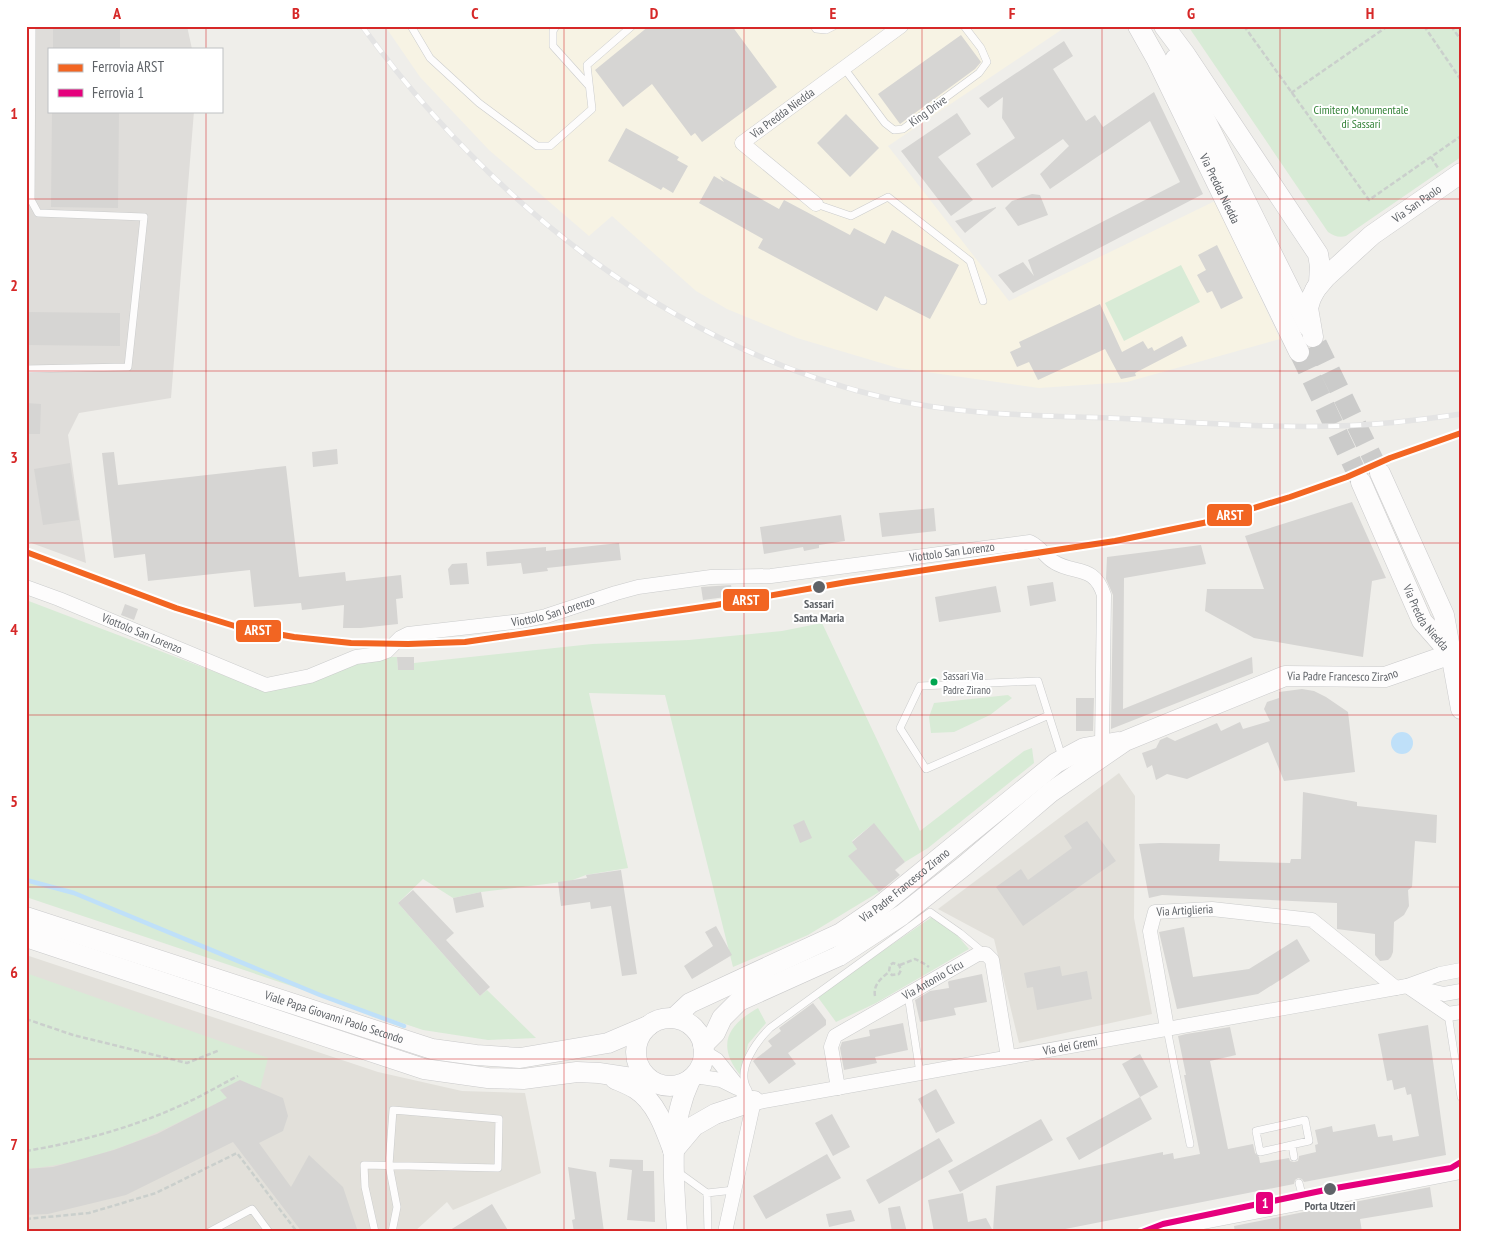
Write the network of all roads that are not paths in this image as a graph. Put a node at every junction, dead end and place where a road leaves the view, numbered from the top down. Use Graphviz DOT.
graph roads {
  1 [pos="32,26"];
  2 [pos="411,26"];
  3 [pos="556,26"];
  4 [pos="632,26"];
  5 [pos="814,26"];
  6 [pos="834,26"];
  7 [pos="901,26"];
  8 [pos="964,26"];
  9 [pos="1138,26"];
  10 [pos="1158,26"];
  11 [pos="1164,26"];
  12 [pos="844,68"];
  13 [pos="589,87"];
  14 [pos="1461,173"];
  15 [pos="816,204"];
  16 [pos="1305,234"];
  17 [pos="1372,235"];
  18 [pos="1269,290"];
  19 [pos="1316,290"];
  20 [pos="983,301"];
  21 [pos="1296,302"];
  22 [pos="1309,344"];
  23 [pos="26,369"];
  24 [pos="1380,473"];
  25 [pos="1361,482"];
  26 [pos="26,587"];
  27 [pos="1451,654"];
  28 [pos="1461,709"];
  29 [pos="1049,715"];
  30 [pos="1125,741"];
  31 [pos="1102,745"];
  32 [pos="1066,769"];
  33 [pos="26,917"];
  34 [pos="26,937"];
  35 [pos="986,954"];
  36 [pos="1461,970"];
  37 [pos="1402,987"];
  38 [pos="1461,991"];
  39 [pos="908,995"];
  40 [pos="1454,1013"];
  41 [pos="674,1018"];
  42 [pos="648,1026"];
  43 [pos="1167,1028"];
  44 [pos="710,1047"];
  45 [pos="1008,1057"];
  46 [pos="920,1073"];
  47 [pos="608,1076"];
  48 [pos="646,1076"];
  49 [pos="693,1078"];
  50 [pos="738,1088"];
  51 [pos="838,1088"];
  52 [pos="1461,1097"];
  53 [pos="754,1101"];
  54 [pos="650,1102"];
  55 [pos="1190,1144"];
  56 [pos="1292,1144"];
  57 [pos="1294,1157"];
  58 [pos="674,1160"];
  59 [pos="389,1164"];
  60 [pos="1459,1174"];
  61 [pos="1299,1183"];
  62 [pos="734,1190"];
  63 [pos="707,1193"];
  64 [pos="1304,1202"];
  65 [pos="1207,1227"];
  66 [pos="209,1232"];
  67 [pos="269,1232"];
  68 [pos="375,1232"];
  69 [pos="392,1232"];
  70 [pos="677,1232"];
  71 [pos="708,1232"];
  72 [pos="725,1232"];
  73 [pos="1152,1232"];
  1 -- 23 [label="lane"];
  2 -- 13 [label="lane"];
  3 -- 13 [label="lane"];
  4 -- 13 [label="lane"];
  5 -- 6 [label="lane"];
  7 -- 12 [label="street, Via Predda Niedda"];
  8 -- 12 [label="lane, King Drive"];
  9 -- 18 [label="main road, Via Predda Niedda"];
  10 -- 21 [label="main road, Via Predda Niedda"];
  11 -- 16 [label="main road"];
  12 -- 15 [label="street, Via Predda Niedda"];
  14 -- 17 [label="main road, Via San Paolo"];
  15 -- 20 [label="lane"];
  16 -- 17 [label="main road, Via San Paolo"];
  16 -- 19 [label="main road"];
  17 -- 19 [label="main road, Via San Paolo"];
  18 -- 21 [label="main road"];
  18 -- 22 [label="main road, Via Predda Niedda"];
  19 -- 21 [label="main road"];
  19 -- 22 [label="main road"];
  21 -- 22 [label="main road, Via Predda Niedda"];
  24 -- 27 [label="main road, Via Predda Niedda"];
  25 -- 27 [label="main road, Via Predda Niedda"];
  26 -- 31 [label="street, Viottolo San Lorenzo"];
  27 -- 28 [label="main road"];
  27 -- 30 [label="main road, Via Padre Francesco Zirano"];
  29 -- 29 [label="lane"];
  29 -- 32 [label="lane"];
  30 -- 31 [label="main road, Via Padre Francesco Zirano"];
  30 -- 32 [label="main road, Via Padre Francesco Zirano"];
  31 -- 32 [label="main road, Via Padre Francesco Zirano"];
  32 -- 41 [label="main road, Via Padre Francesco Zirano"];
  32 -- 44 [label="main road, Via Padre Francesco Zirano"];
  33 -- 42 [label="main road, Viale Papa Giovanni Paolo Secondo"];
  34 -- 47 [label="main road, Viale Papa Giovanni Paolo Secondo"];
  35 -- 39 [label="street, Via Antonio Cicu"];
  35 -- 45 [label="street"];
  35 -- 53 [label="lane"];
  36 -- 37 [label="street, Via dei Gremi"];
  37 -- 38 [label="street, Via dei Gremi"];
  37 -- 40 [label="street"];
  37 -- 43 [label="street, Via dei Gremi"];
  37 -- 43 [label="street, Via Artiglieria"];
  39 -- 46 [label="lane"];
  39 -- 51 [label="street, Via Antonio Cicu"];
  40 -- 52 [label="lane"];
  41 -- 42 [label="main road"];
  41 -- 44 [label="main road"];
  42 -- 48 [label="main road"];
  43 -- 45 [label="street, Via dei Gremi"];
  43 -- 55 [label="lane, Via Artiglieria"];
  44 -- 49 [label="main road"];
  44 -- 50 [label="street"];
  45 -- 46 [label="street, Via dei Gremi"];
  46 -- 51 [label="street, Via dei Gremi"];
  47 -- 48 [label="main road, Viale Papa Giovanni Paolo Secondo"];
  47 -- 54 [label="main road"];
  48 -- 49 [label="main road"];
  48 -- 54 [label="main road"];
  49 -- 50 [label="street"];
  49 -- 58 [label="main road"];
  50 -- 53 [label="street"];
  51 -- 53 [label="street, Via dei Gremi"];
  53 -- 58 [label="main road"];
  53 -- 62 [label="street"];
  54 -- 58 [label="main road"];
  56 -- 56 [label="lane"];
  56 -- 57 [label="lane"];
  58 -- 63 [label="lane"];
  58 -- 70 [label="main road"];
  59 -- 59 [label="lane"];
  59 -- 68 [label="lane"];
  59 -- 69 [label="lane"];
  60 -- 64 [label="street"];
  61 -- 64 [label="lane"];
  62 -- 63 [label="lane"];
  62 -- 72 [label="street"];
  63 -- 71 [label="lane"];
  64 -- 65 [label="street"];
  65 -- 73 [label="street"];
  66 -- 67 [label="lane"];
}
